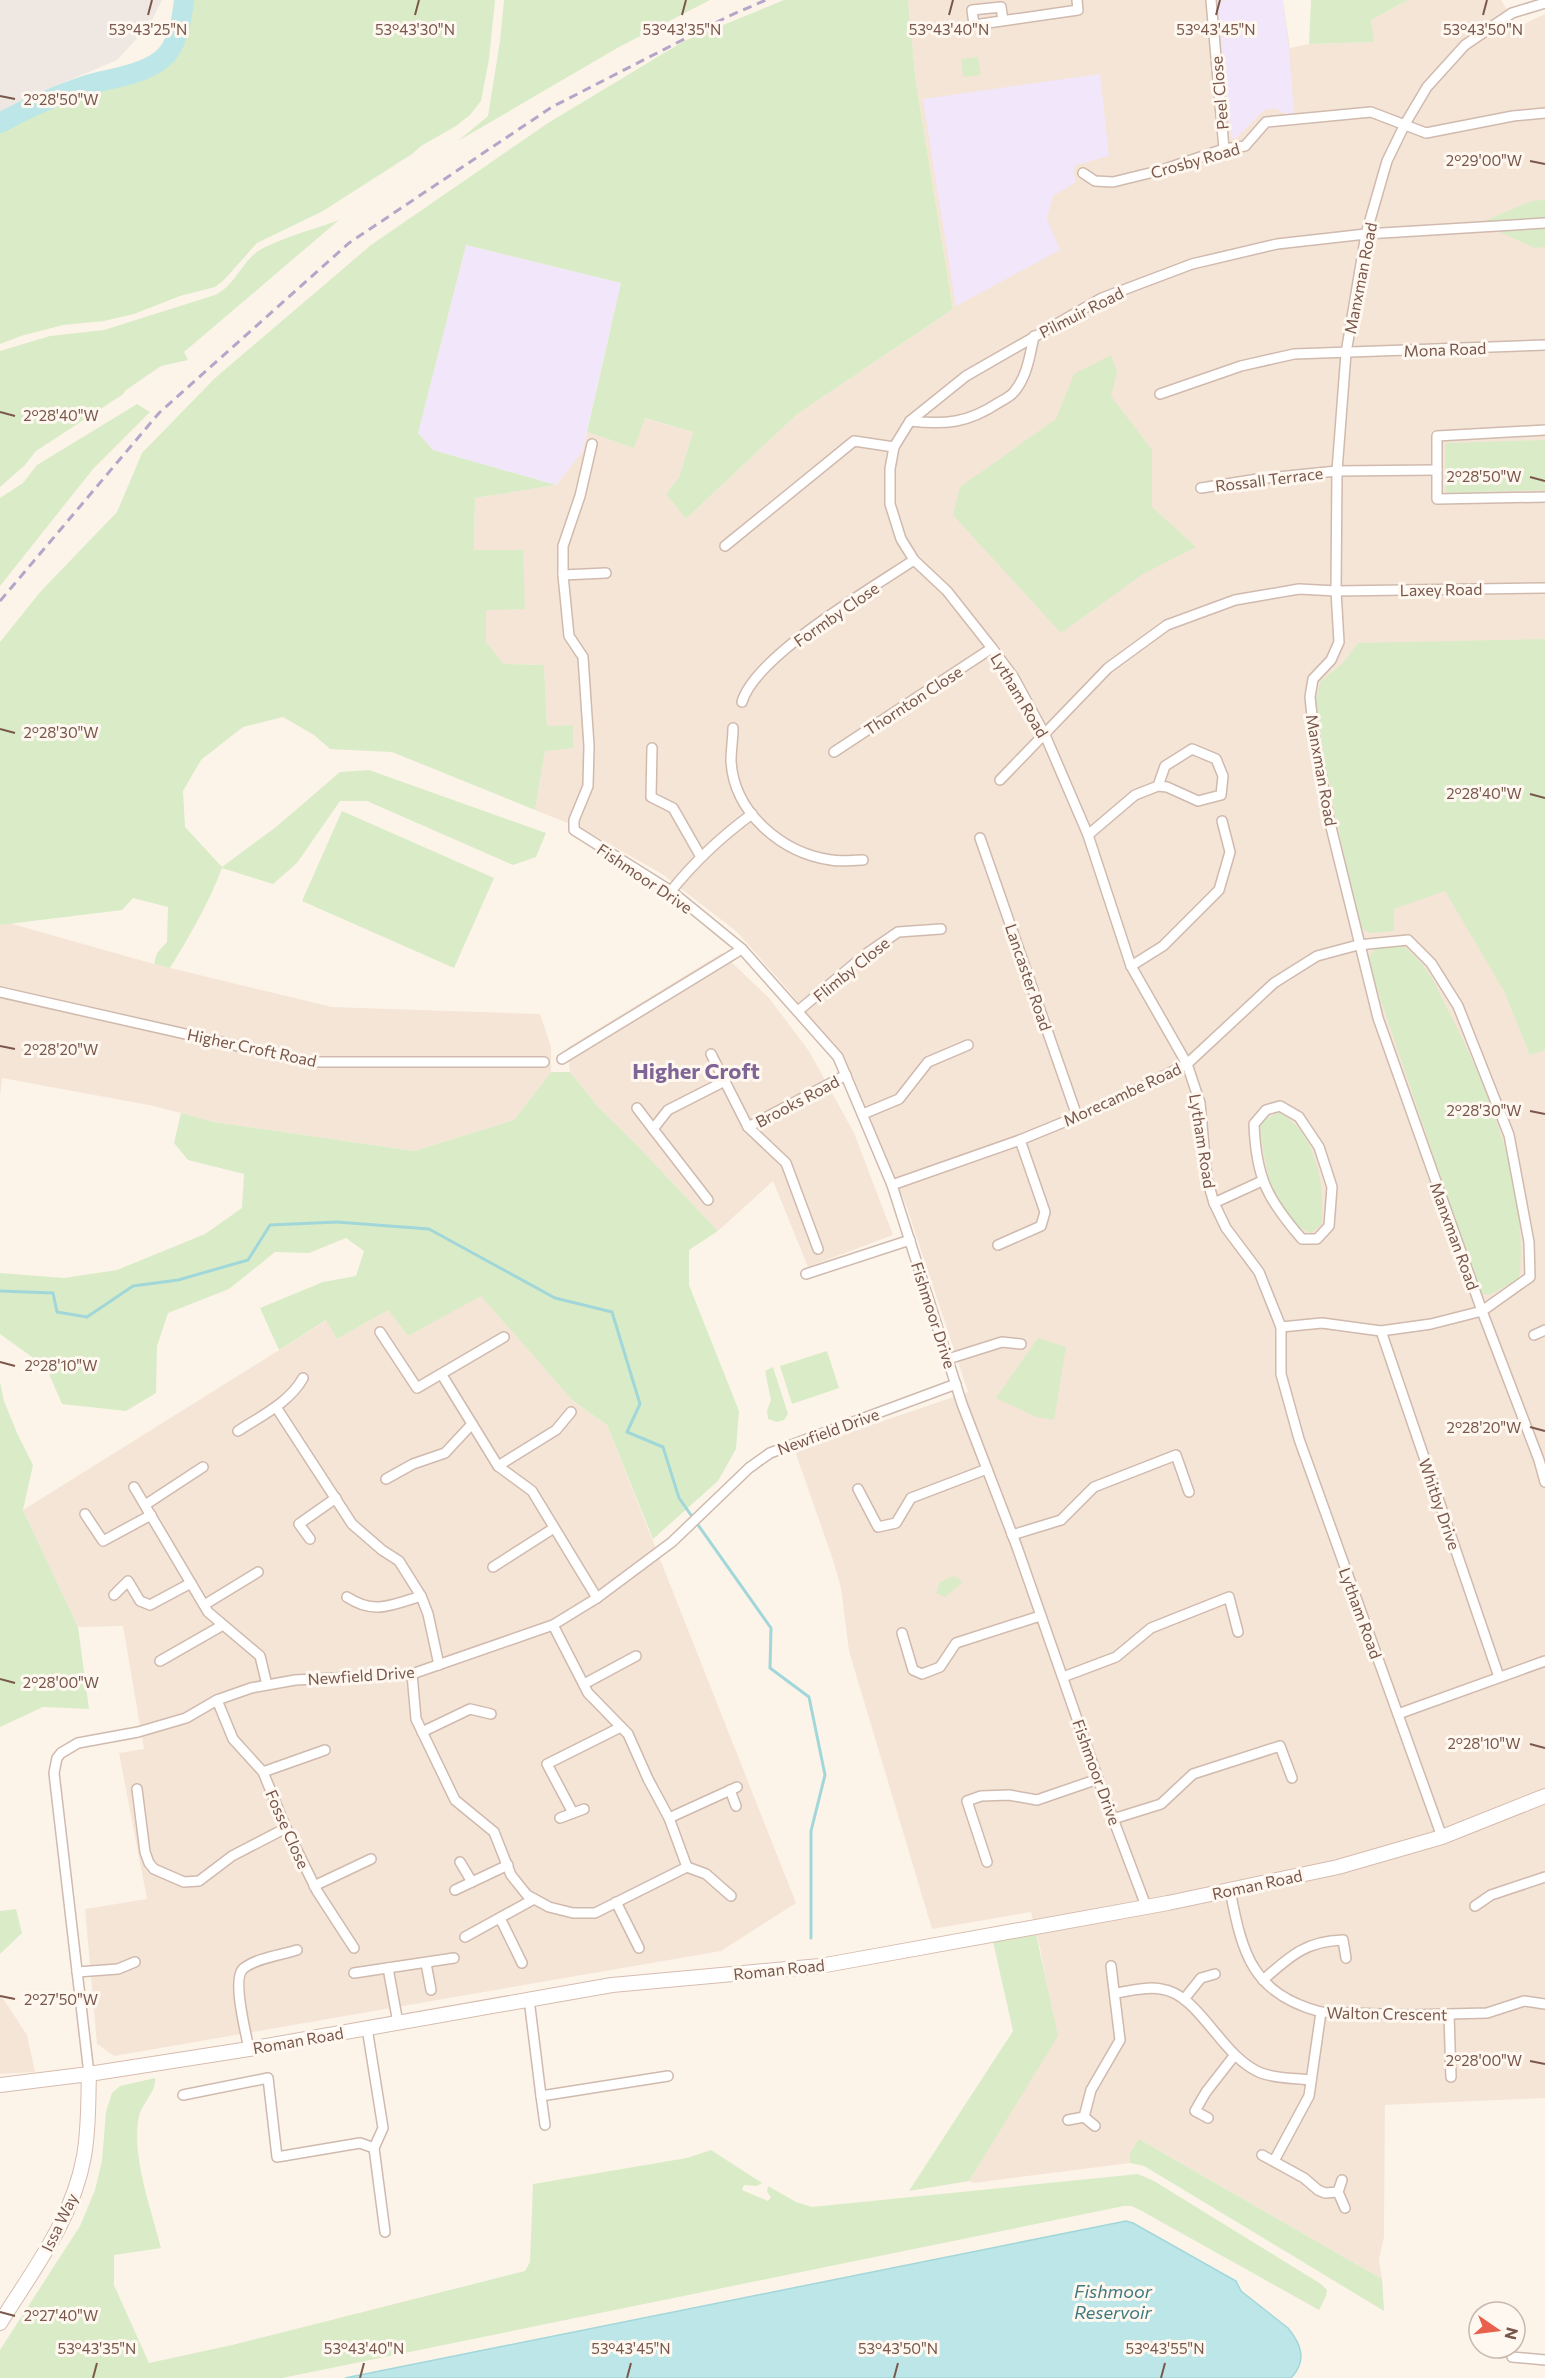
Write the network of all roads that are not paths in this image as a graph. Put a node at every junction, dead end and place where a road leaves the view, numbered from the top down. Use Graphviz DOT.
graph roads {
  1 [pos="1077,0"];
  2 [pos="1211,0"];
  3 [pos="1545,3"];
  4 [pos="1003,21"];
  5 [pos="1545,113"];
  6 [pos="1405,124"];
  7 [pos="1224,149"];
  8 [pos="1083,173"];
  9 [pos="1545,223"];
  10 [pos="1366,234"];
  11 [pos="1034,336"];
  12 [pos="1545,345"];
  13 [pos="1346,353"];
  14 [pos="1160,394"];
  15 [pos="910,421"];
  16 [pos="1545,430"];
  17 [pos="591,444"];
  18 [pos="894,447"];
  19 [pos="1437,470"];
  20 [pos="1337,471"];
  21 [pos="1201,488"];
  22 [pos="1545,497"];
  23 [pos="725,546"];
  24 [pos="914,560"];
  25 [pos="606,573"];
  26 [pos="562,575"];
  27 [pos="1545,588"];
  28 [pos="1336,591"];
  29 [pos="992,648"];
  30 [pos="742,702"];
  31 [pos="733,728"];
  32 [pos="1046,735"];
  33 [pos="652,748"];
  34 [pos="834,752"];
  35 [pos="1000,780"];
  36 [pos="1158,786"];
  37 [pos="752,814"];
  38 [pos="1222,820"];
  39 [pos="1088,835"];
  40 [pos="980,838"];
  41 [pos="701,857"];
  42 [pos="863,860"];
  43 [pos="671,891"];
  44 [pos="941,929"];
  45 [pos="1358,945"];
  46 [pos="742,949"];
  47 [pos="1131,966"];
  48 [pos="0,992"];
  49 [pos="798,1011"];
  50 [pos="968,1045"];
  51 [pos="711,1054"];
  52 [pos="562,1059"];
  53 [pos="544,1062"];
  54 [pos="1187,1064"];
  55 [pos="846,1075"];
  56 [pos="725,1081"];
  57 [pos="637,1108"];
  58 [pos="863,1114"];
  59 [pos="1077,1116"];
  60 [pos="748,1127"];
  61 [pos="653,1129"];
  62 [pos="1020,1140"];
  63 [pos="1262,1181"];
  64 [pos="892,1185"];
  65 [pos="708,1200"];
  66 [pos="1214,1203"];
  67 [pos="910,1240"];
  68 [pos="998,1245"];
  69 [pos="818,1249"];
  70 [pos="806,1274"];
  71 [pos="1482,1311"];
  72 [pos="1281,1328"];
  73 [pos="1545,1330"];
  74 [pos="1381,1331"];
  75 [pos="380,1332"];
  76 [pos="1534,1335"];
  77 [pos="504,1337"];
  78 [pos="1021,1344"];
  79 [pos="948,1359"];
  80 [pos="442,1375"];
  81 [pos="303,1377"];
  82 [pos="956,1384"];
  83 [pos="276,1407"];
  84 [pos="571,1412"];
  85 [pos="472,1424"];
  86 [pos="238,1431"];
  87 [pos="1542,1459"];
  88 [pos="498,1466"];
  89 [pos="203,1467"];
  90 [pos="987,1469"];
  91 [pos="386,1479"];
  92 [pos="1545,1482"];
  93 [pos="134,1487"];
  94 [pos="858,1489"];
  95 [pos="1189,1492"];
  96 [pos="336,1498"];
  97 [pos="145,1505"];
  98 [pos="85,1514"];
  99 [pos="151,1515"];
  100 [pos="554,1528"];
  101 [pos="1012,1535"];
  102 [pos="310,1539"];
  103 [pos="493,1567"];
  104 [pos="258,1572"];
  105 [pos="191,1583"];
  106 [pos="114,1595"];
  107 [pos="421,1596"];
  108 [pos="346,1597"];
  109 [pos="597,1598"];
  110 [pos="204,1605"];
  111 [pos="1040,1616"];
  112 [pos="223,1625"];
  113 [pos="553,1625"];
  114 [pos="1238,1632"];
  115 [pos="902,1633"];
  116 [pos="636,1656"];
  117 [pos="160,1660"];
  118 [pos="1545,1661"];
  119 [pos="440,1665"];
  120 [pos="412,1674"];
  121 [pos="1063,1677"];
  122 [pos="1499,1677"];
  123 [pos="584,1684"];
  124 [pos="267,1685"];
  125 [pos="217,1700"];
  126 [pos="491,1714"];
  127 [pos="1398,1714"];
  128 [pos="621,1727"];
  129 [pos="422,1732"];
  130 [pos="325,1750"];
  131 [pos="263,1772"];
  132 [pos="1292,1778"];
  133 [pos="1098,1779"];
  134 [pos="137,1789"];
  135 [pos="1545,1796"];
  136 [pos="736,1806"];
  137 [pos="584,1809"];
  138 [pos="573,1812"];
  139 [pos="560,1818"];
  140 [pos="669,1818"];
  141 [pos="1113,1819"];
  142 [pos="286,1828"];
  143 [pos="1442,1837"];
  144 [pos="371,1859"];
  145 [pos="460,1862"];
  146 [pos="987,1862"];
  147 [pos="507,1865"];
  148 [pos="687,1867"];
  149 [pos="1545,1877"];
  150 [pos="472,1882"];
  151 [pos="315,1886"];
  152 [pos="455,1890"];
  153 [pos="1230,1890"];
  154 [pos="731,1896"];
  155 [pos="534,1899"];
  156 [pos="616,1902"];
  157 [pos="1146,1906"];
  158 [pos="1475,1906"];
  159 [pos="500,1918"];
  160 [pos="465,1937"];
  161 [pos="354,1948"];
  162 [pos="639,1948"];
  163 [pos="297,1950"];
  164 [pos="454,1958"];
  165 [pos="1346,1958"];
  166 [pos="135,1962"];
  167 [pos="426,1963"];
  168 [pos="522,1963"];
  169 [pos="1111,1966"];
  170 [pos="388,1968"];
  171 [pos="77,1972"];
  172 [pos="354,1973"];
  173 [pos="1215,1974"];
  174 [pos="1263,1980"];
  175 [pos="431,1990"];
  176 [pos="1116,1993"];
  177 [pos="1185,1998"];
  178 [pos="529,2000"];
  179 [pos="1545,2004"];
  180 [pos="1321,2012"];
  181 [pos="1449,2014"];
  182 [pos="398,2023"];
  183 [pos="367,2028"];
  184 [pos="249,2049"];
  185 [pos="1234,2056"];
  186 [pos="89,2074"];
  187 [pos="668,2076"];
  188 [pos="1451,2077"];
  189 [pos="1311,2080"];
  190 [pos="0,2085"];
  191 [pos="183,2095"];
  192 [pos="541,2096"];
  193 [pos="1084,2117"];
  194 [pos="1208,2118"];
  195 [pos="1068,2120"];
  196 [pos="545,2125"];
  197 [pos="1095,2126"];
  198 [pos="374,2148"];
  199 [pos="1262,2155"];
  200 [pos="1274,2162"];
  201 [pos="1342,2180"];
  202 [pos="1338,2192"];
  203 [pos="1345,2208"];
  204 [pos="385,2232"];
  205 [pos="0,2323"];
  206 [pos="1527,2358"];
  207 [pos="1545,2360"];
  1 -- 4 [label="street"];
  2 -- 7 [label="street, Peel Close"];
  3 -- 6 [label="street, Manxman Road"];
  5 -- 6 [label="street, Crosby Road"];
  6 -- 7 [label="street, Crosby Road"];
  6 -- 10 [label="street, Manxman Road"];
  7 -- 8 [label="street, Crosby Road"];
  9 -- 10 [label="street, Pilmuir Road"];
  10 -- 11 [label="street, Pilmuir Road"];
  10 -- 13 [label="street, Manxman Road"];
  11 -- 15 [label="street, Pilmuir Road"];
  11 -- 15 [label="street"];
  12 -- 13 [label="street, Mona Road"];
  13 -- 14 [label="street, Mona Road"];
  13 -- 20 [label="street, Manxman Road"];
  15 -- 18 [label="street, Pilmuir Road"];
  16 -- 19 [label="street"];
  17 -- 26 [label="street"];
  18 -- 23 [label="street"];
  18 -- 24 [label="street, Lytham Road"];
  19 -- 20 [label="street, Rossall Terrace"];
  19 -- 22 [label="street"];
  20 -- 21 [label="street, Rossall Terrace"];
  20 -- 28 [label="street, Manxman Road"];
  24 -- 29 [label="street, Lytham Road"];
  24 -- 30 [label="street, Formby Close"];
  25 -- 26 [label="street"];
  26 -- 43 [label="street, Fishmoor Drive"];
  27 -- 28 [label="street, Laxey Road"];
  28 -- 32 [label="street, Laxey Road"];
  28 -- 45 [label="street, Manxman Road"];
  29 -- 32 [label="street, Lytham Road"];
  29 -- 34 [label="street, Thornton Close"];
  31 -- 37 [label="street"];
  32 -- 35 [label="street, Laxey Road"];
  32 -- 39 [label="street, Lytham Road"];
  33 -- 41 [label="street"];
  36 -- 36 [label="street"];
  36 -- 39 [label="street"];
  37 -- 41 [label="street"];
  37 -- 42 [label="street"];
  38 -- 47 [label="street"];
  39 -- 47 [label="street, Lytham Road"];
  40 -- 59 [label="street, Lancaster Road"];
  41 -- 43 [label="street"];
  43 -- 46 [label="street, Fishmoor Drive"];
  44 -- 49 [label="street, Flimby Close"];
  45 -- 54 [label="street, Morecambe Road"];
  45 -- 71 [label="street, Manxman Road"];
  45 -- 71 [label="street, Morecambe Road"];
  46 -- 49 [label="street, Fishmoor Drive"];
  46 -- 52 [label="street"];
  47 -- 54 [label="street, Lytham Road"];
  48 -- 53 [label="street, Higher Croft Road"];
  49 -- 55 [label="street, Fishmoor Drive"];
  50 -- 58 [label="street"];
  51 -- 56 [label="street, Brooks Road"];
  54 -- 59 [label="street, Morecambe Road"];
  54 -- 66 [label="street, Lytham Road"];
  55 -- 58 [label="street, Fishmoor Drive"];
  55 -- 60 [label="street, Brooks Road"];
  56 -- 60 [label="street, Brooks Road"];
  56 -- 61 [label="street"];
  57 -- 61 [label="street"];
  58 -- 64 [label="street, Fishmoor Drive"];
  59 -- 62 [label="street, Morecambe Road"];
  60 -- 69 [label="street, Brooks Road"];
  61 -- 65 [label="street"];
  62 -- 64 [label="street, Morecambe Road"];
  62 -- 68 [label="street"];
  63 -- 63 [label="street"];
  63 -- 66 [label="street"];
  64 -- 67 [label="street, Fishmoor Drive"];
  66 -- 72 [label="street, Lytham Road"];
  67 -- 70 [label="street"];
  67 -- 79 [label="street, Fishmoor Drive"];
  71 -- 74 [label="street"];
  71 -- 87 [label="street, Manxman Road"];
  72 -- 74 [label="street"];
  72 -- 127 [label="street, Lytham Road"];
  73 -- 76 [label="street"];
  74 -- 122 [label="street, Whitby Drive"];
  75 -- 80 [label="street"];
  77 -- 80 [label="street"];
  78 -- 79 [label="street"];
  79 -- 82 [label="street, Fishmoor Drive"];
  80 -- 85 [label="street"];
  81 -- 83 [label="street"];
  82 -- 90 [label="street, Fishmoor Drive"];
  82 -- 109 [label="street, Newfield Drive"];
  83 -- 86 [label="street"];
  83 -- 96 [label="street"];
  84 -- 88 [label="street"];
  85 -- 88 [label="street"];
  85 -- 91 [label="street"];
  87 -- 92 [label="street, Manxman Road"];
  88 -- 100 [label="street"];
  89 -- 97 [label="street"];
  90 -- 94 [label="street"];
  90 -- 101 [label="street, Fishmoor Drive"];
  93 -- 97 [label="street"];
  95 -- 101 [label="street"];
  96 -- 102 [label="street"];
  96 -- 107 [label="street"];
  97 -- 99 [label="street"];
  98 -- 99 [label="street"];
  99 -- 105 [label="street"];
  100 -- 103 [label="street"];
  100 -- 109 [label="street"];
  101 -- 111 [label="street, Fishmoor Drive"];
  104 -- 110 [label="street"];
  105 -- 106 [label="street"];
  105 -- 110 [label="street"];
  107 -- 108 [label="street"];
  107 -- 119 [label="street"];
  109 -- 113 [label="street, Newfield Drive"];
  110 -- 112 [label="street"];
  111 -- 115 [label="street"];
  111 -- 121 [label="street, Fishmoor Drive"];
  112 -- 117 [label="street"];
  112 -- 124 [label="street"];
  113 -- 119 [label="street, Newfield Drive"];
  113 -- 123 [label="street"];
  114 -- 121 [label="street"];
  116 -- 123 [label="street"];
  118 -- 122 [label="street"];
  119 -- 120 [label="street, Newfield Drive"];
  120 -- 124 [label="street, Newfield Drive"];
  120 -- 129 [label="street"];
  121 -- 133 [label="street, Fishmoor Drive"];
  122 -- 127 [label="street"];
  123 -- 128 [label="street"];
  124 -- 125 [label="street, Newfield Drive"];
  125 -- 131 [label="street, Fosse Close"];
  125 -- 171 [label="street, Newfield Drive"];
  126 -- 129 [label="street"];
  127 -- 143 [label="street, Lytham Road"];
  128 -- 138 [label="street"];
  128 -- 140 [label="street"];
  129 -- 147 [label="street"];
  130 -- 131 [label="street, Fosse Close"];
  131 -- 142 [label="street, Fosse Close"];
  132 -- 141 [label="street"];
  133 -- 141 [label="street, Fishmoor Drive"];
  133 -- 146 [label="street"];
  134 -- 142 [label="street"];
  135 -- 143 [label="street, Roman Road"];
  136 -- 140 [label="street"];
  137 -- 138 [label="street"];
  138 -- 139 [label="street"];
  140 -- 148 [label="street"];
  141 -- 157 [label="street, Fishmoor Drive"];
  142 -- 151 [label="street, Fosse Close"];
  143 -- 153 [label="street, Roman Road"];
  144 -- 151 [label="street, Fosse Close"];
  145 -- 150 [label="street"];
  147 -- 150 [label="street"];
  147 -- 155 [label="street"];
  148 -- 154 [label="street"];
  148 -- 156 [label="street"];
  149 -- 158 [label="street"];
  150 -- 152 [label="street"];
  151 -- 161 [label="street, Fosse Close"];
  153 -- 157 [label="street, Roman Road"];
  153 -- 174 [label="street, Walton Crescent"];
  155 -- 156 [label="street"];
  155 -- 159 [label="street"];
  156 -- 162 [label="street"];
  157 -- 178 [label="street, Roman Road"];
  159 -- 160 [label="street"];
  159 -- 168 [label="street"];
  163 -- 184 [label="street"];
  164 -- 167 [label="street"];
  165 -- 174 [label="street"];
  166 -- 171 [label="street"];
  167 -- 170 [label="street"];
  167 -- 175 [label="street"];
  169 -- 176 [label="street"];
  170 -- 172 [label="street"];
  170 -- 182 [label="street"];
  171 -- 186 [label="street, Newfield Drive"];
  173 -- 177 [label="street"];
  174 -- 180 [label="street, Walton Crescent"];
  176 -- 177 [label="street"];
  176 -- 193 [label="street"];
  177 -- 185 [label="street"];
  178 -- 182 [label="street, Roman Road"];
  178 -- 192 [label="street"];
  179 -- 181 [label="street, Walton Crescent"];
  180 -- 181 [label="street, Walton Crescent"];
  180 -- 189 [label="street"];
  181 -- 188 [label="street"];
  182 -- 183 [label="street, Roman Road"];
  183 -- 184 [label="street, Roman Road"];
  183 -- 198 [label="street"];
  184 -- 186 [label="street, Roman Road"];
  185 -- 189 [label="street"];
  185 -- 194 [label="street"];
  186 -- 190 [label="street, Roman Road"];
  186 -- 205 [label="street, Issa Way"];
  187 -- 192 [label="street"];
  189 -- 200 [label="street"];
  191 -- 198 [label="street"];
  192 -- 196 [label="street"];
  193 -- 195 [label="street"];
  193 -- 197 [label="street"];
  198 -- 204 [label="street"];
  199 -- 200 [label="street"];
  200 -- 202 [label="street"];
  201 -- 202 [label="street"];
  202 -- 203 [label="street"];
  206 -- 207 [label="street"];
}
